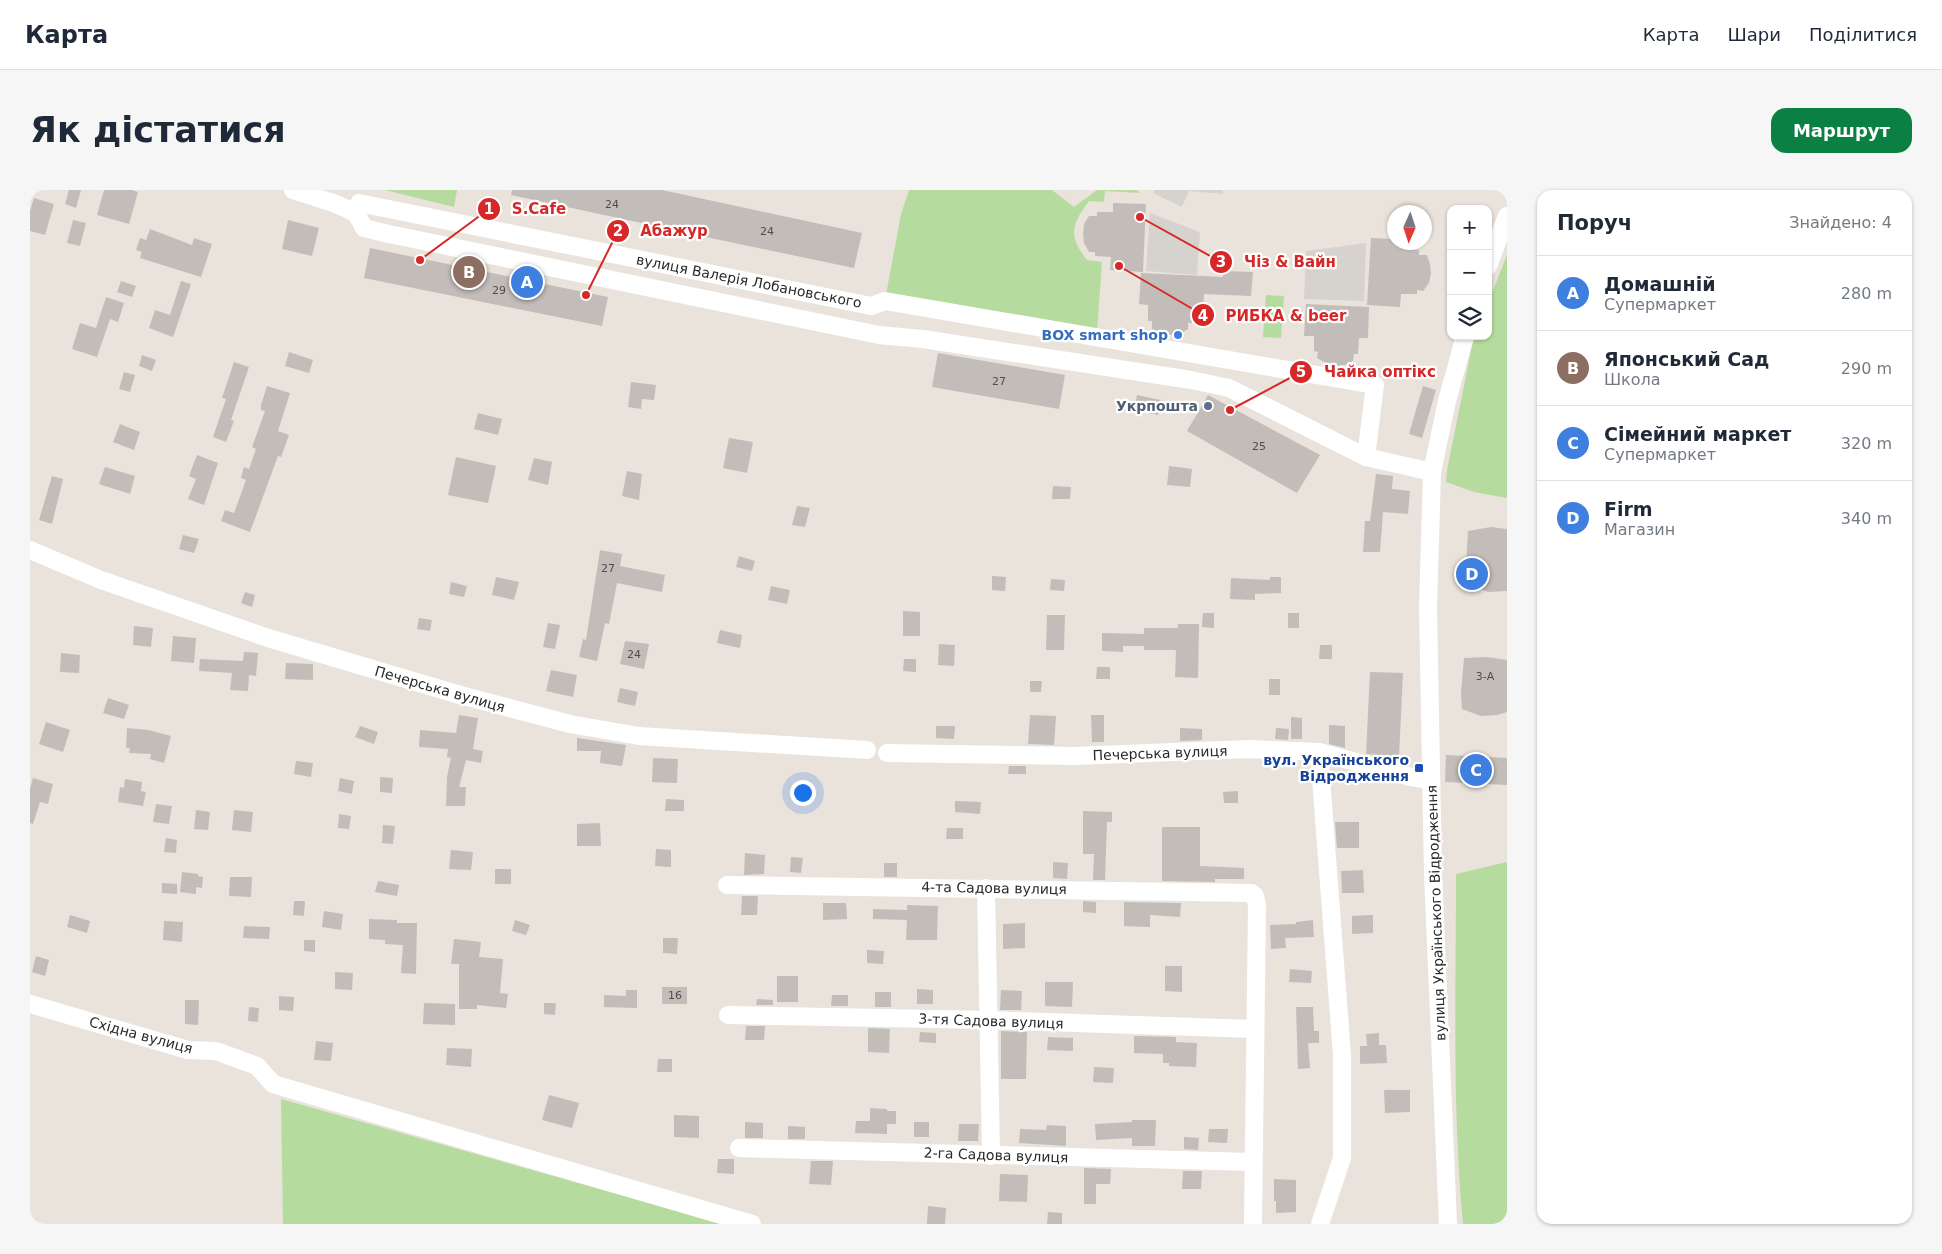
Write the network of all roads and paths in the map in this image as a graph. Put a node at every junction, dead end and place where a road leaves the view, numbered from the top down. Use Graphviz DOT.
graph roads {
  1 [pos="293,190"];
  2 [pos="356,213"];
  3 [pos="1507,216"];
  4 [pos="1492,255"];
  5 [pos="1464,340"];
  6 [pos="1366,457"];
  7 [pos="1432,472"];
  8 [pos="30,550"];
  9 [pos="867,750"];
  10 [pos="1319,752"];
  11 [pos="887,753"];
  12 [pos="1431,780"];
  13 [pos="728,885"];
  14 [pos="986,888"];
  15 [pos="30,1004"];
  16 [pos="728,1015"];
  17 [pos="989,1020"];
  18 [pos="1255,1029"];
  19 [pos="739,1148"];
  20 [pos="991,1156"];
  21 [pos="1253,1162"];
  22 [pos="752,1224"];
  23 [pos="1253,1224"];
  24 [pos="1320,1224"];
  25 [pos="1448,1224"];
  1 -- 2 [label="street, вулиця Валерія Лобановського"];
  2 -- 6 [label="street, вулиця Валерія Лобановського"];
  2 -- 6 [label="street, вулиця Валерія Лобановського"];
  3 -- 4 [label="street"];
  5 -- 7 [label="street, вулиця Українського Відродження"];
  6 -- 7 [label="street, вулиця Валерія Лобановського"];
  7 -- 12 [label="street, вулиця Українського Відродження"];
  8 -- 9 [label="street, Печерська вулиця"];
  10 -- 11 [label="street, Печерська вулиця"];
  10 -- 12 [label="street, Печерська вулиця"];
  10 -- 24 [label="street"];
  12 -- 25 [label="street, вулиця Українського Відродження"];
  13 -- 14 [label="street, 4-та Садова вулиця"];
  14 -- 17 [label="street"];
  14 -- 18 [label="street, 4-та Садова вулиця"];
  15 -- 22 [label="street, Східна вулиця"];
  16 -- 17 [label="street, 3-тя Садова вулиця"];
  17 -- 18 [label="street, 3-тя Садова вулиця"];
  17 -- 20 [label="street"];
  18 -- 21 [label="street"];
  19 -- 20 [label="street, 2-га Садова вулиця"];
  20 -- 21 [label="street, 2-га Садова вулиця"];
  21 -- 23 [label="street"];
}
